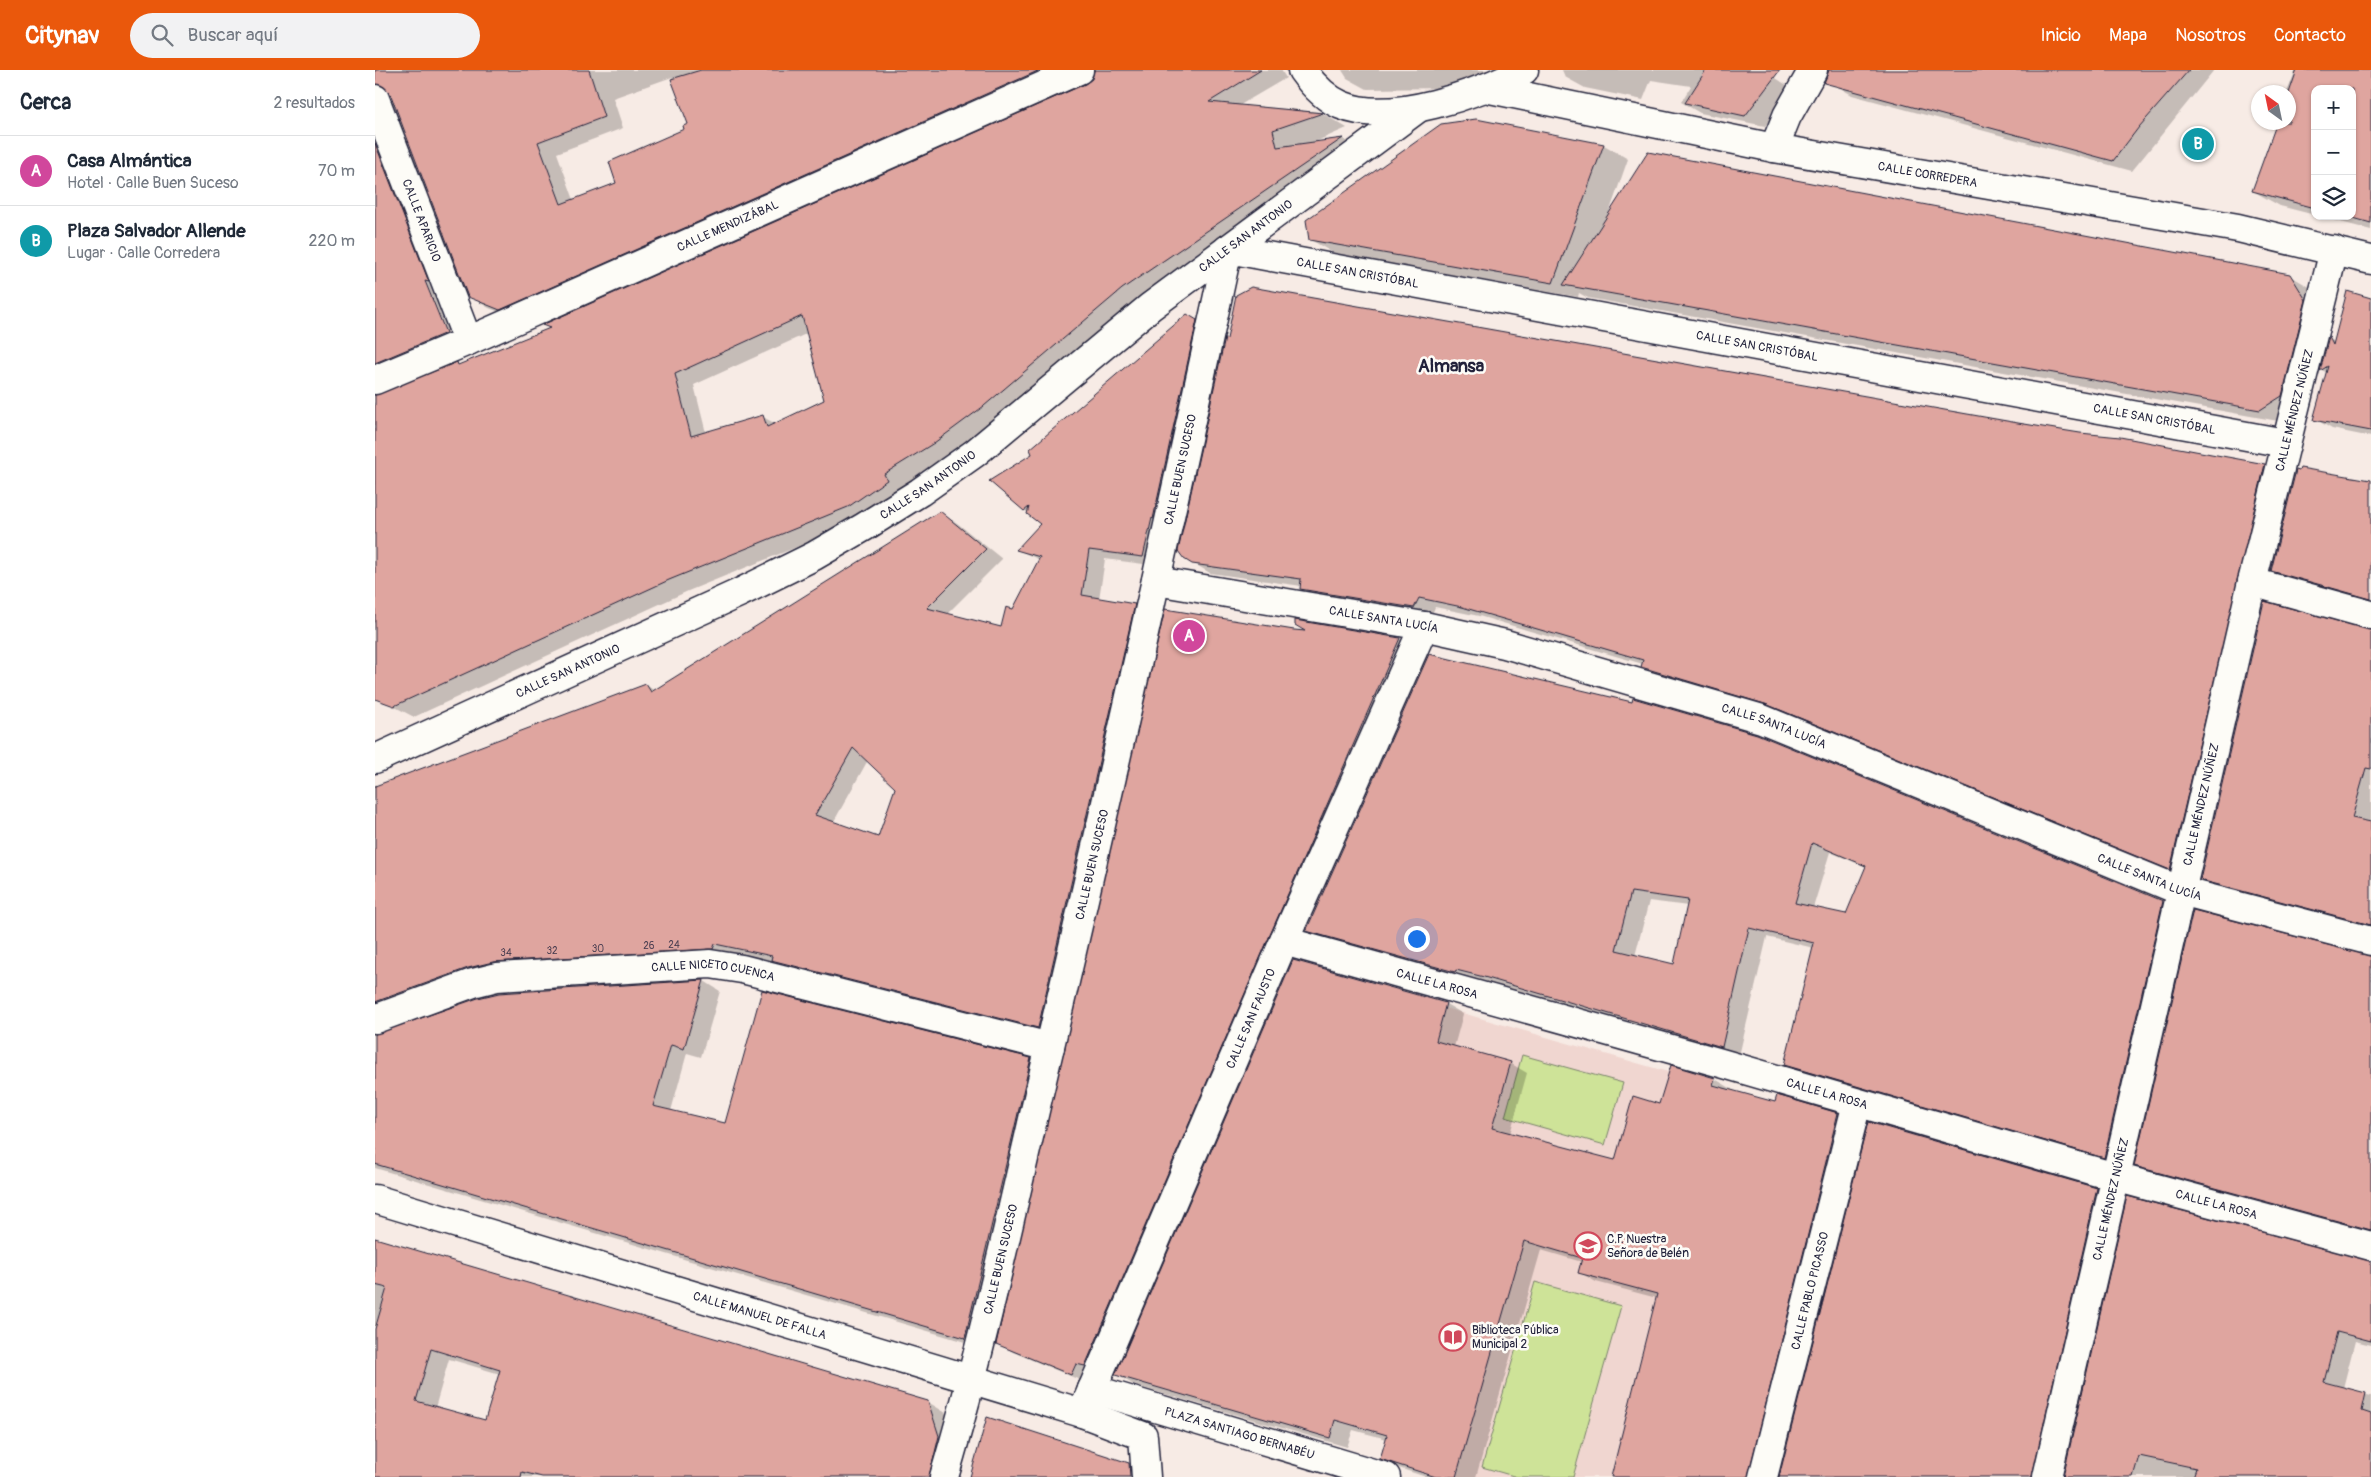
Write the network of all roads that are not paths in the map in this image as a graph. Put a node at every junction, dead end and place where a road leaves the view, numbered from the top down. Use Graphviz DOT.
graph roads {
  1 [pos="1079,70"];
  2 [pos="1302,70"];
  3 [pos="1524,70"];
  4 [pos="1813,70"];
  5 [pos="1485,88"];
  6 [pos="375,99"];
  7 [pos="1417,109"];
  8 [pos="1774,148"];
  9 [pos="1228,249"];
  10 [pos="2334,250"];
  11 [pos="2371,260"];
  12 [pos="468,342"];
  13 [pos="375,380"];
  14 [pos="2285,443"];
  15 [pos="1156,581"];
  16 [pos="2252,582"];
  17 [pos="2371,614"];
  18 [pos="1424,626"];
  19 [pos="375,758"];
  20 [pos="2181,890"];
  21 [pos="1284,941"];
  22 [pos="2371,941"];
  23 [pos="375,1019"];
  24 [pos="1050,1047"];
  25 [pos="1857,1103"];
  26 [pos="2115,1177"];
  27 [pos="375,1199"];
  28 [pos="2371,1246"];
  29 [pos="973,1380"];
  30 [pos="1087,1401"];
  31 [pos="945,1477"];
  32 [pos="1146,1477"];
  33 [pos="1386,1477"];
  34 [pos="1763,1477"];
  35 [pos="2047,1477"];
  1 -- 12 [label="street, CALLE MENDIZÁBAL"];
  2 -- 7 [label="street"];
  3 -- 5 [label="street"];
  4 -- 8 [label="street"];
  5 -- 7 [label="street"];
  5 -- 8 [label="street, CALLE CORREDERA"];
  6 -- 12 [label="street, CALLE APARICIO"];
  7 -- 9 [label="street, CALLE SAN ANTONIO"];
  8 -- 10 [label="street, CALLE CORREDERA"];
  9 -- 14 [label="street, CALLE SAN CRISTÓBAL"];
  9 -- 15 [label="street, CALLE BUEN SUCESO"];
  9 -- 19 [label="street, CALLE SAN ANTONIO"];
  10 -- 11 [label="street, CALLE CORREDERA"];
  10 -- 14 [label="street, CALLE MÉNDEZ NÚÑEZ"];
  12 -- 13 [label="street, CALLE MENDIZÁBAL"];
  14 -- 16 [label="street, CALLE MÉNDEZ NÚÑEZ"];
  15 -- 18 [label="street, CALLE SANTA LUCÍA"];
  15 -- 24 [label="street, CALLE BUEN SUCESO"];
  16 -- 17 [label="street"];
  16 -- 20 [label="street, CALLE MÉNDEZ NÚÑEZ"];
  18 -- 20 [label="street, CALLE SANTA LUCÍA"];
  18 -- 21 [label="street, CALLE SAN FAUSTO"];
  20 -- 22 [label="street, CALLE SANTA LUCÍA"];
  20 -- 26 [label="street, CALLE MÉNDEZ NÚÑEZ"];
  21 -- 25 [label="street, CALLE LA ROSA"];
  21 -- 30 [label="street, CALLE SAN FAUSTO"];
  23 -- 24 [label="street, CALLE NICETO CUENCA"];
  24 -- 29 [label="street, CALLE BUEN SUCESO"];
  25 -- 26 [label="street, CALLE LA ROSA"];
  25 -- 34 [label="street, CALLE PABLO PICASSO"];
  26 -- 28 [label="street, CALLE LA ROSA"];
  26 -- 35 [label="street, CALLE MÉNDEZ NÚÑEZ"];
  27 -- 29 [label="street, CALLE MANUEL DE FALLA"];
  29 -- 30 [label="street, CALLE MANUEL DE FALLA"];
  29 -- 31 [label="street, CALLE BUEN SUCESO"];
  30 -- 32 [label="street, CALLE MANUEL DE FALLA"];
  30 -- 33 [label="street, PLAZA SANTIAGO BERNABÉU"];
}
